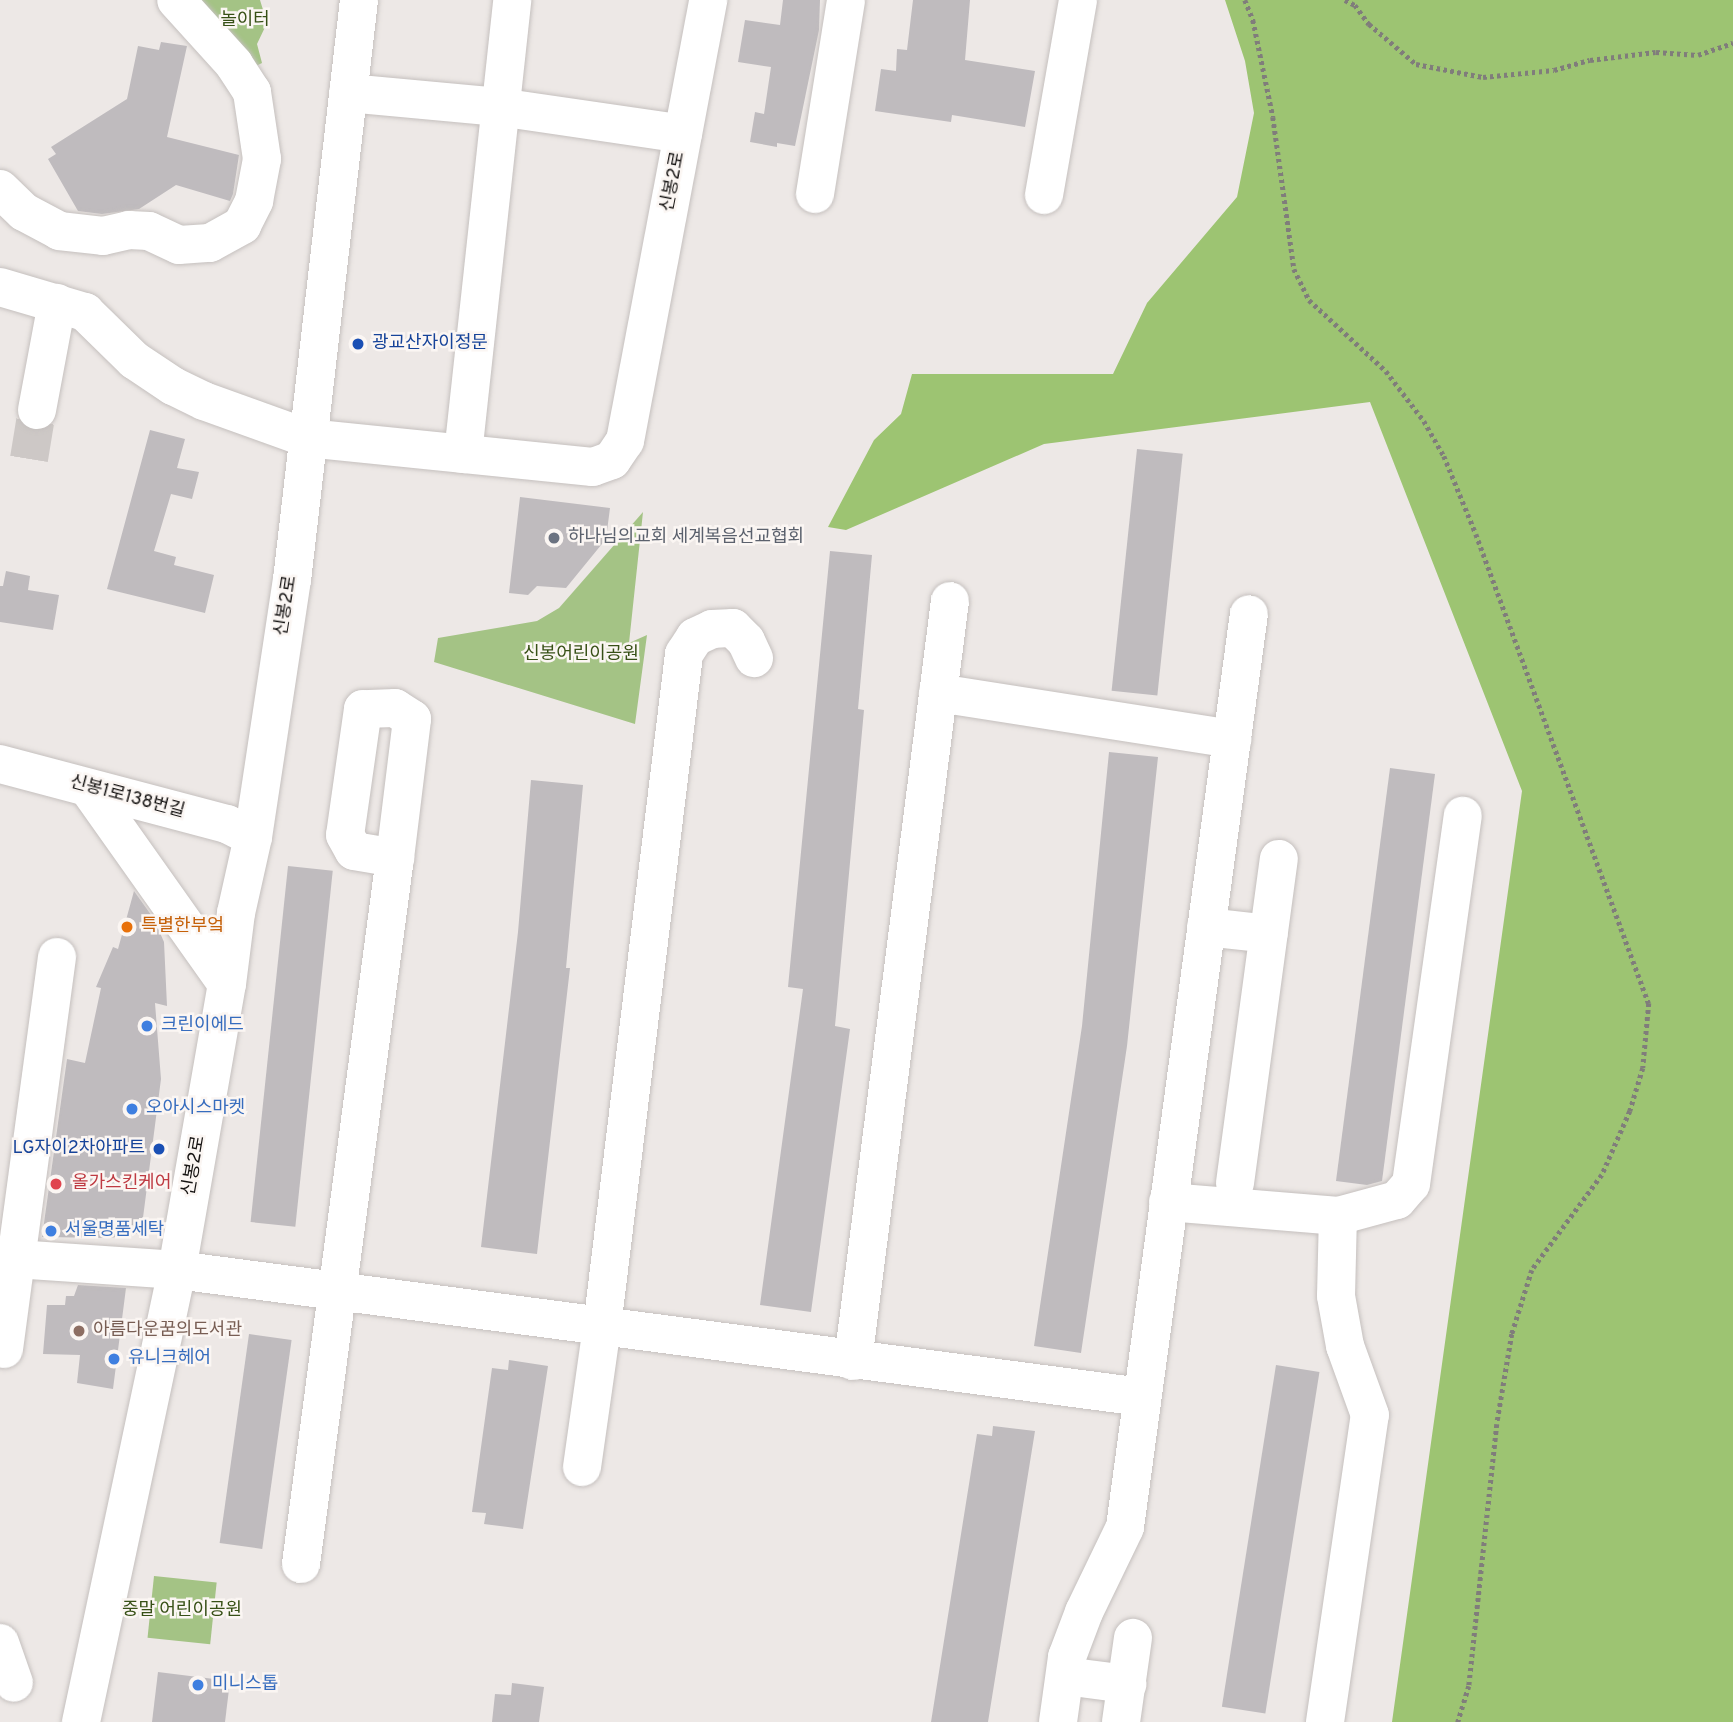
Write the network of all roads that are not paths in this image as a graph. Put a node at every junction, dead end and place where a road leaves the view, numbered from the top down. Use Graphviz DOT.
graph roads {
  1 [pos="176,0"];
  2 [pos="359,0"];
  3 [pos="512,0"];
  4 [pos="708,0"];
  5 [pos="846,0"];
  6 [pos="1078,0"];
  7 [pos="348,93"];
  8 [pos="499,107"];
  9 [pos="683,134"];
  10 [pos="0,189"];
  11 [pos="815,194"];
  12 [pos="1044,195"];
  13 [pos="0,287"];
  14 [pos="57,303"];
  15 [pos="37,410"];
  16 [pos="307,438"];
  17 [pos="463,454"];
  18 [pos="950,601"];
  19 [pos="1249,614"];
  20 [pos="754,658"];
  21 [pos="938,692"];
  22 [pos="1232,738"];
  23 [pos="0,764"];
  24 [pos="88,788"];
  25 [pos="1463,817"];
  26 [pos="253,837"];
  27 [pos="395,858"];
  28 [pos="1279,859"];
  29 [pos="1206,927"];
  30 [pos="1269,934"];
  31 [pos="57,957"];
  32 [pos="227,984"];
  33 [pos="1180,1133"];
  34 [pos="1240,1136"];
  35 [pos="1235,1183"];
  36 [pos="1168,1202"];
  37 [pos="1338,1216"];
  38 [pos="16,1259"];
  39 [pos="177,1270"];
  40 [pos="336,1293"];
  41 [pos="602,1327"];
  42 [pos="4,1349"];
  43 [pos="853,1361"];
  44 [pos="1142,1397"];
  45 [pos="582,1468"];
  46 [pos="301,1564"];
  47 [pos="1133,1638"];
  48 [pos="0,1643"];
  49 [pos="1065,1676"];
  50 [pos="14,1683"];
  51 [pos="1126,1685"];
  52 [pos="81,1722"];
  53 [pos="1058,1722"];
  54 [pos="1121,1722"];
  55 [pos="1325,1722"];
  1 -- 10 [label="street"];
  2 -- 7 [label="street, 신봉2로"];
  3 -- 8 [label="street"];
  4 -- 9 [label="street, 신봉2로"];
  5 -- 11 [label="street"];
  6 -- 12 [label="street"];
  7 -- 8 [label="street"];
  7 -- 16 [label="street, 신봉2로"];
  8 -- 9 [label="street"];
  8 -- 17 [label="street"];
  9 -- 17 [label="street, 신봉2로"];
  13 -- 14 [label="street"];
  14 -- 15 [label="street"];
  14 -- 16 [label="street"];
  16 -- 17 [label="street, 신봉2로"];
  16 -- 26 [label="street, 신봉2로"];
  18 -- 21 [label="street"];
  19 -- 22 [label="street"];
  20 -- 41 [label="street"];
  21 -- 22 [label="street"];
  21 -- 43 [label="street"];
  22 -- 29 [label="street"];
  23 -- 24 [label="street, 신봉1로138번길"];
  24 -- 26 [label="street, 신봉1로138번길"];
  24 -- 32 [label="street"];
  25 -- 37 [label="street"];
  26 -- 32 [label="street, 신봉2로"];
  27 -- 40 [label="street"];
  28 -- 30 [label="street"];
  29 -- 30 [label="street"];
  29 -- 33 [label="street"];
  30 -- 34 [label="street"];
  31 -- 38 [label="street"];
  32 -- 39 [label="street, 신봉2로"];
  33 -- 34 [label="street"];
  33 -- 36 [label="street"];
  34 -- 35 [label="street"];
  36 -- 37 [label="street"];
  36 -- 44 [label="street"];
  37 -- 55 [label="street"];
  38 -- 39 [label="street"];
  38 -- 42 [label="street"];
  39 -- 40 [label="street"];
  39 -- 52 [label="street, 신봉2로"];
  40 -- 41 [label="street"];
  40 -- 46 [label="street"];
  41 -- 43 [label="street"];
  41 -- 45 [label="street"];
  43 -- 44 [label="street"];
  44 -- 49 [label="street"];
  47 -- 51 [label="street"];
  48 -- 50 [label="street"];
  49 -- 51 [label="street"];
  49 -- 53 [label="street"];
  51 -- 54 [label="street"];
}
